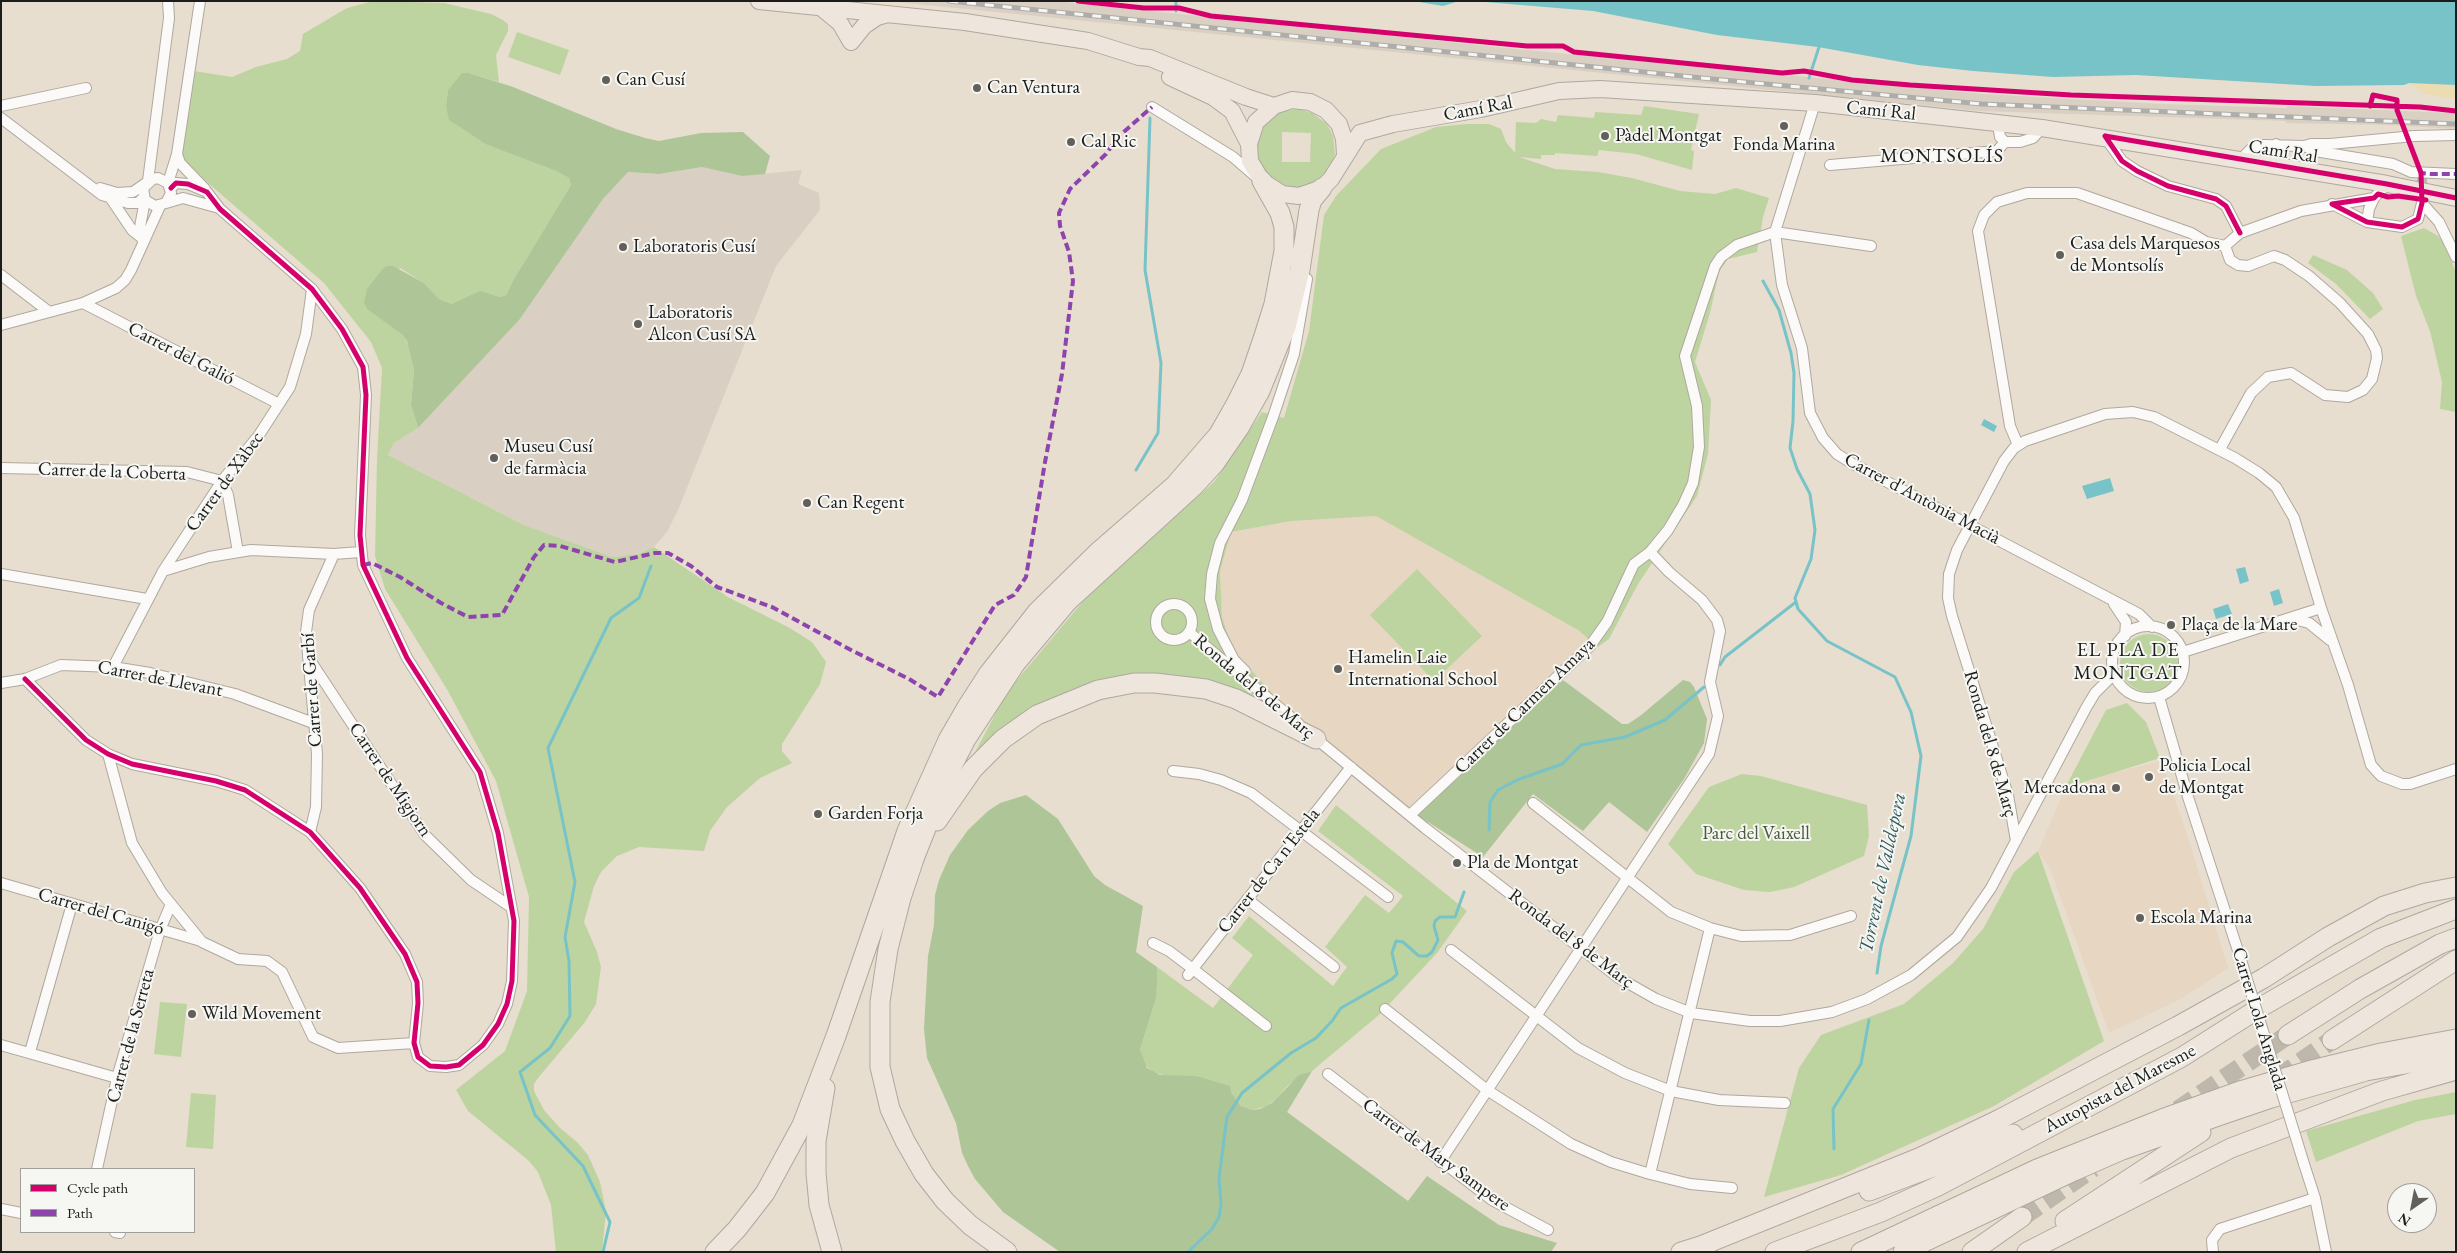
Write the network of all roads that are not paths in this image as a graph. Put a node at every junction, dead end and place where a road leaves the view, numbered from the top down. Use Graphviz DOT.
graph roads {
  1 [pos="168,1"];
  2 [pos="200,1"];
  3 [pos="759,1"];
  4 [pos="823,8"];
  5 [pos="891,14"];
  6 [pos="1139,57"];
  7 [pos="86,88"];
  8 [pos="1815,103"];
  9 [pos="1,106"];
  10 [pos="1274,106"];
  11 [pos="1152,107"];
  12 [pos="1,118"];
  13 [pos="1339,124"];
  14 [pos="1393,124"];
  15 [pos="1998,124"];
  16 [pos="2042,128"];
  17 [pos="2456,135"];
  18 [pos="2105,136"];
  19 [pos="2005,142"];
  20 [pos="1249,144"];
  21 [pos="2276,144"];
  22 [pos="2304,146"];
  23 [pos="177,154"];
  24 [pos="1345,155"];
  25 [pos="1233,158"];
  26 [pos="2240,160"];
  27 [pos="1250,161"];
  28 [pos="1830,165"];
  29 [pos="2270,165"];
  30 [pos="2456,174"];
  31 [pos="1262,181"];
  32 [pos="86,182"];
  33 [pos="147,182"];
  34 [pos="2386,184"];
  35 [pos="169,185"];
  36 [pos="1322,188"];
  37 [pos="207,192"];
  38 [pos="145,198"];
  39 [pos="2374,198"];
  40 [pos="2456,198"];
  41 [pos="111,199"];
  42 [pos="163,204"];
  43 [pos="2332,204"];
  44 [pos="220,209"];
  45 [pos="2367,222"];
  46 [pos="1775,232"];
  47 [pos="2240,233"];
  48 [pos="1305,236"];
  49 [pos="142,240"];
  50 [pos="1871,246"];
  51 [pos="2225,246"];
  52 [pos="2456,257"];
  53 [pos="1,275"];
  54 [pos="312,289"];
  55 [pos="83,303"];
  56 [pos="48,311"];
  57 [pos="1,325"];
  58 [pos="279,404"];
  59 [pos="2018,445"];
  60 [pos="2220,449"];
  61 [pos="1,468"];
  62 [pos="222,481"];
  63 [pos="1970,526"];
  64 [pos="238,552"];
  65 [pos="360,552"];
  66 [pos="1650,552"];
  67 [pos="334,554"];
  68 [pos="163,571"];
  69 [pos="1,574"];
  70 [pos="2108,598"];
  71 [pos="146,599"];
  72 [pos="2321,608"];
  73 [pos="2288,618"];
  74 [pos="2152,627"];
  75 [pos="1189,632"];
  76 [pos="2125,636"];
  77 [pos="2333,644"];
  78 [pos="2183,652"];
  79 [pos="308,657"];
  80 [pos="113,667"];
  81 [pos="2114,674"];
  82 [pos="25,678"];
  83 [pos="1,683"];
  84 [pos="2159,697"];
  85 [pos="1273,701"];
  86 [pos="316,724"];
  87 [pos="1316,739"];
  88 [pos="108,754"];
  89 [pos="1351,767"];
  90 [pos="2456,769"];
  91 [pos="1173,771"];
  92 [pos="1533,803"];
  93 [pos="1410,815"];
  94 [pos="1302,830"];
  95 [pos="310,832"];
  96 [pos="2016,841"];
  97 [pos="915,856"];
  98 [pos="1627,879"];
  99 [pos="1,883"];
  100 [pos="2456,887"];
  101 [pos="1388,898"];
  102 [pos="1247,899"];
  103 [pos="72,904"];
  104 [pos="170,904"];
  105 [pos="510,907"];
  106 [pos="2456,909"];
  107 [pos="1850,916"];
  108 [pos="1710,928"];
  109 [pos="160,930"];
  110 [pos="2456,938"];
  111 [pos="202,942"];
  112 [pos="1153,943"];
  113 [pos="1580,949"];
  114 [pos="1451,950"];
  115 [pos="2456,960"];
  116 [pos="1334,967"];
  117 [pos="1191,972"];
  118 [pos="1385,1009"];
  119 [pos="1691,1013"];
  120 [pos="1535,1017"];
  121 [pos="1266,1026"];
  122 [pos="2288,1035"];
  123 [pos="836,1036"];
  124 [pos="2456,1039"];
  125 [pos="2332,1040"];
  126 [pos="414,1043"];
  127 [pos="1,1045"];
  128 [pos="30,1052"];
  129 [pos="2456,1054"];
  130 [pos="2182,1057"];
  131 [pos="2456,1070"];
  132 [pos="1328,1074"];
  133 [pos="2456,1075"];
  134 [pos="117,1078"];
  135 [pos="2398,1086"];
  136 [pos="1487,1090"];
  137 [pos="1671,1091"];
  138 [pos="1785,1103"];
  139 [pos="2201,1132"];
  140 [pos="1440,1162"];
  141 [pos="98,1168"];
  142 [pos="1650,1174"];
  143 [pos="1732,1188"];
  144 [pos="2315,1198"];
  145 [pos="1,1209"];
  146 [pos="20,1212"];
  147 [pos="2022,1217"];
  148 [pos="1548,1230"];
  149 [pos="1689,1249"];
  150 [pos="715,1252"];
  151 [pos="832,1252"];
  152 [pos="1007,1252"];
  153 [pos="1775,1252"];
  154 [pos="1861,1252"];
  155 [pos="1903,1252"];
  156 [pos="1972,1252"];
  157 [pos="2018,1252"];
  158 [pos="2027,1252"];
  159 [pos="2212,1252"];
  160 [pos="2326,1252"];
  1 -- 33 [label="street"];
  2 -- 23 [label="street"];
  3 -- 4 [label="main road"];
  4 -- 5 [label="main road"];
  4 -- 5 [label="main road"];
  5 -- 6 [label="main road"];
  6 -- 10 [label="main road"];
  6 -- 20 [label="main road"];
  7 -- 9 [label="street"];
  8 -- 14 [label="main road, Camí Ral"];
  8 -- 15 [label="main road, Camí Ral"];
  8 -- 46 [label="street"];
  10 -- 13 [label="main road"];
  10 -- 20 [label="main road"];
  11 -- 25 [label="street"];
  12 -- 32 [label="street"];
  13 -- 14 [label="main road"];
  13 -- 24 [label="main road"];
  14 -- 24 [label="main road"];
  15 -- 16 [label="main road, Camí Ral"];
  15 -- 19 [label="street"];
  16 -- 18 [label="main road, Camí Ral"];
  16 -- 19 [label="street"];
  17 -- 22 [label="street"];
  18 -- 26 [label="main road, Camí Ral"];
  18 -- 47 [label="street"];
  19 -- 28 [label="street"];
  20 -- 27 [label="main road"];
  21 -- 22 [label="street"];
  21 -- 26 [label="street"];
  21 -- 29 [label="street"];
  22 -- 30 [label="street"];
  23 -- 35 [label="street"];
  23 -- 37 [label="street"];
  24 -- 36 [label="main road"];
  25 -- 27 [label="street"];
  25 -- 31 [label="street"];
  26 -- 29 [label="main road, Camí Ral"];
  27 -- 31 [label="main road"];
  29 -- 34 [label="main road, Camí Ral"];
  31 -- 36 [label="main road"];
  31 -- 123 [label="highway"];
  32 -- 33 [label="street"];
  32 -- 41 [label="street"];
  33 -- 35 [label="street"];
  33 -- 38 [label="street"];
  34 -- 39 [label="street"];
  34 -- 40 [label="main road, Camí Ral"];
  35 -- 37 [label="street"];
  35 -- 42 [label="street"];
  36 -- 48 [label="highway"];
  37 -- 44 [label="street"];
  38 -- 41 [label="street"];
  38 -- 42 [label="street"];
  38 -- 49 [label="street"];
  39 -- 43 [label="street"];
  39 -- 45 [label="street"];
  41 -- 49 [label="street"];
  42 -- 44 [label="street"];
  42 -- 49 [label="street"];
  43 -- 45 [label="street"];
  43 -- 47 [label="street"];
  44 -- 54 [label="street"];
  45 -- 52 [label="street"];
  46 -- 50 [label="street"];
  46 -- 63 [label="street, Carrer d'Antònia Macià"];
  46 -- 66 [label="street, Carrer de Carmen Amaya"];
  47 -- 51 [label="street"];
  48 -- 85 [label="street"];
  48 -- 97 [label="highway"];
  49 -- 55 [label="street"];
  51 -- 59 [label="street"];
  51 -- 60 [label="street"];
  53 -- 56 [label="street"];
  54 -- 58 [label="street, Carrer de Xàbec"];
  54 -- 65 [label="street"];
  55 -- 56 [label="street"];
  55 -- 58 [label="street, Carrer del Galió"];
  56 -- 57 [label="street"];
  58 -- 62 [label="street, Carrer de Xàbec"];
  59 -- 60 [label="street"];
  59 -- 63 [label="street, Ronda del 8 de Març"];
  60 -- 72 [label="street"];
  61 -- 62 [label="street, Carrer de la Coberta"];
  62 -- 64 [label="street"];
  62 -- 68 [label="street, Carrer de Xàbec"];
  63 -- 70 [label="street, Carrer d'Antònia Macià"];
  63 -- 96 [label="street, Ronda del 8 de Març"];
  64 -- 67 [label="street"];
  64 -- 68 [label="street"];
  65 -- 67 [label="street"];
  65 -- 105 [label="street"];
  66 -- 93 [label="street, Carrer de Carmen Amaya"];
  66 -- 98 [label="street"];
  67 -- 79 [label="street, Carrer de Garbí"];
  68 -- 71 [label="street, Carrer de Xàbec"];
  69 -- 71 [label="street"];
  70 -- 74 [label="street, Carrer d'Antònia Macià"];
  70 -- 76 [label="street, Carrer d'Antònia Macià"];
  71 -- 80 [label="street, Carrer de Xàbec"];
  72 -- 73 [label="street"];
  72 -- 77 [label="street"];
  73 -- 77 [label="street"];
  73 -- 78 [label="street"];
  74 -- 76 [label="street"];
  74 -- 78 [label="street"];
  75 -- 85 [label="street, Ronda del 8 de Març"];
  76 -- 81 [label="street"];
  77 -- 90 [label="street"];
  78 -- 84 [label="street"];
  79 -- 86 [label="street, Carrer de Garbí"];
  79 -- 105 [label="street, Carrer de Migjorn"];
  80 -- 82 [label="street, Carrer de Llevant"];
  80 -- 86 [label="street, Carrer de Llevant"];
  81 -- 84 [label="street"];
  81 -- 96 [label="street"];
  82 -- 83 [label="street, Carrer de Llevant"];
  82 -- 88 [label="street"];
  84 -- 144 [label="street, Carrer Lola Anglada, bridge"];
  85 -- 87 [label="street, Ronda del 8 de Març"];
  86 -- 95 [label="street, Carrer de Garbí"];
  87 -- 89 [label="street, Ronda del 8 de Març"];
  87 -- 97 [label="highway"];
  88 -- 95 [label="street"];
  88 -- 104 [label="street"];
  89 -- 93 [label="street, Ronda del 8 de Març"];
  89 -- 94 [label="street, Carrer de Ca n'Estela"];
  91 -- 94 [label="street"];
  92 -- 98 [label="street"];
  93 -- 113 [label="street, Ronda del 8 de Març"];
  94 -- 101 [label="street"];
  94 -- 102 [label="street, Carrer de Ca n'Estela"];
  95 -- 126 [label="street"];
  96 -- 119 [label="street, Ronda del 8 de Març"];
  97 -- 152 [label="highway"];
  98 -- 108 [label="street"];
  98 -- 113 [label="street"];
  99 -- 103 [label="street, Carrer del Canigó"];
  100 -- 149 [label="highway"];
  102 -- 116 [label="street"];
  102 -- 117 [label="street, Carrer de Ca n'Estela"];
  103 -- 109 [label="street, Carrer del Canigó"];
  103 -- 128 [label="street"];
  104 -- 109 [label="street, Carrer de la Serreta"];
  104 -- 111 [label="street"];
  105 -- 126 [label="street"];
  106 -- 130 [label="highway, Autopista del Maresme"];
  107 -- 108 [label="street"];
  108 -- 119 [label="street"];
  109 -- 111 [label="street, Carrer del Canigó"];
  109 -- 134 [label="street, Carrer de la Serreta"];
  110 -- 122 [label="highway"];
  111 -- 126 [label="street, Carrer del Canigó"];
  112 -- 117 [label="street"];
  113 -- 119 [label="street, Ronda del 8 de Març"];
  113 -- 120 [label="street"];
  114 -- 120 [label="street"];
  115 -- 125 [label="highway"];
  117 -- 121 [label="street"];
  118 -- 136 [label="street"];
  119 -- 137 [label="street"];
  120 -- 136 [label="street"];
  120 -- 137 [label="street"];
  123 -- 150 [label="highway"];
  123 -- 151 [label="highway"];
  124 -- 154 [label="highway"];
  127 -- 128 [label="street"];
  128 -- 134 [label="street"];
  129 -- 155 [label="highway"];
  130 -- 149 [label="highway"];
  130 -- 153 [label="highway, Autopista del Maresme"];
  131 -- 135 [label="highway"];
  132 -- 140 [label="street, Carrer de Mary Sampere"];
  133 -- 135 [label="highway"];
  134 -- 141 [label="street, Carrer de la Serreta"];
  135 -- 158 [label="highway"];
  136 -- 140 [label="street"];
  136 -- 142 [label="street"];
  137 -- 138 [label="street"];
  137 -- 142 [label="street"];
  139 -- 157 [label="highway"];
  140 -- 148 [label="street, Carrer de Mary Sampere"];
  142 -- 143 [label="street"];
  144 -- 159 [label="street"];
  144 -- 160 [label="street, Carrer Lola Anglada"];
  145 -- 146 [label="street"];
  147 -- 156 [label="highway"];
}
